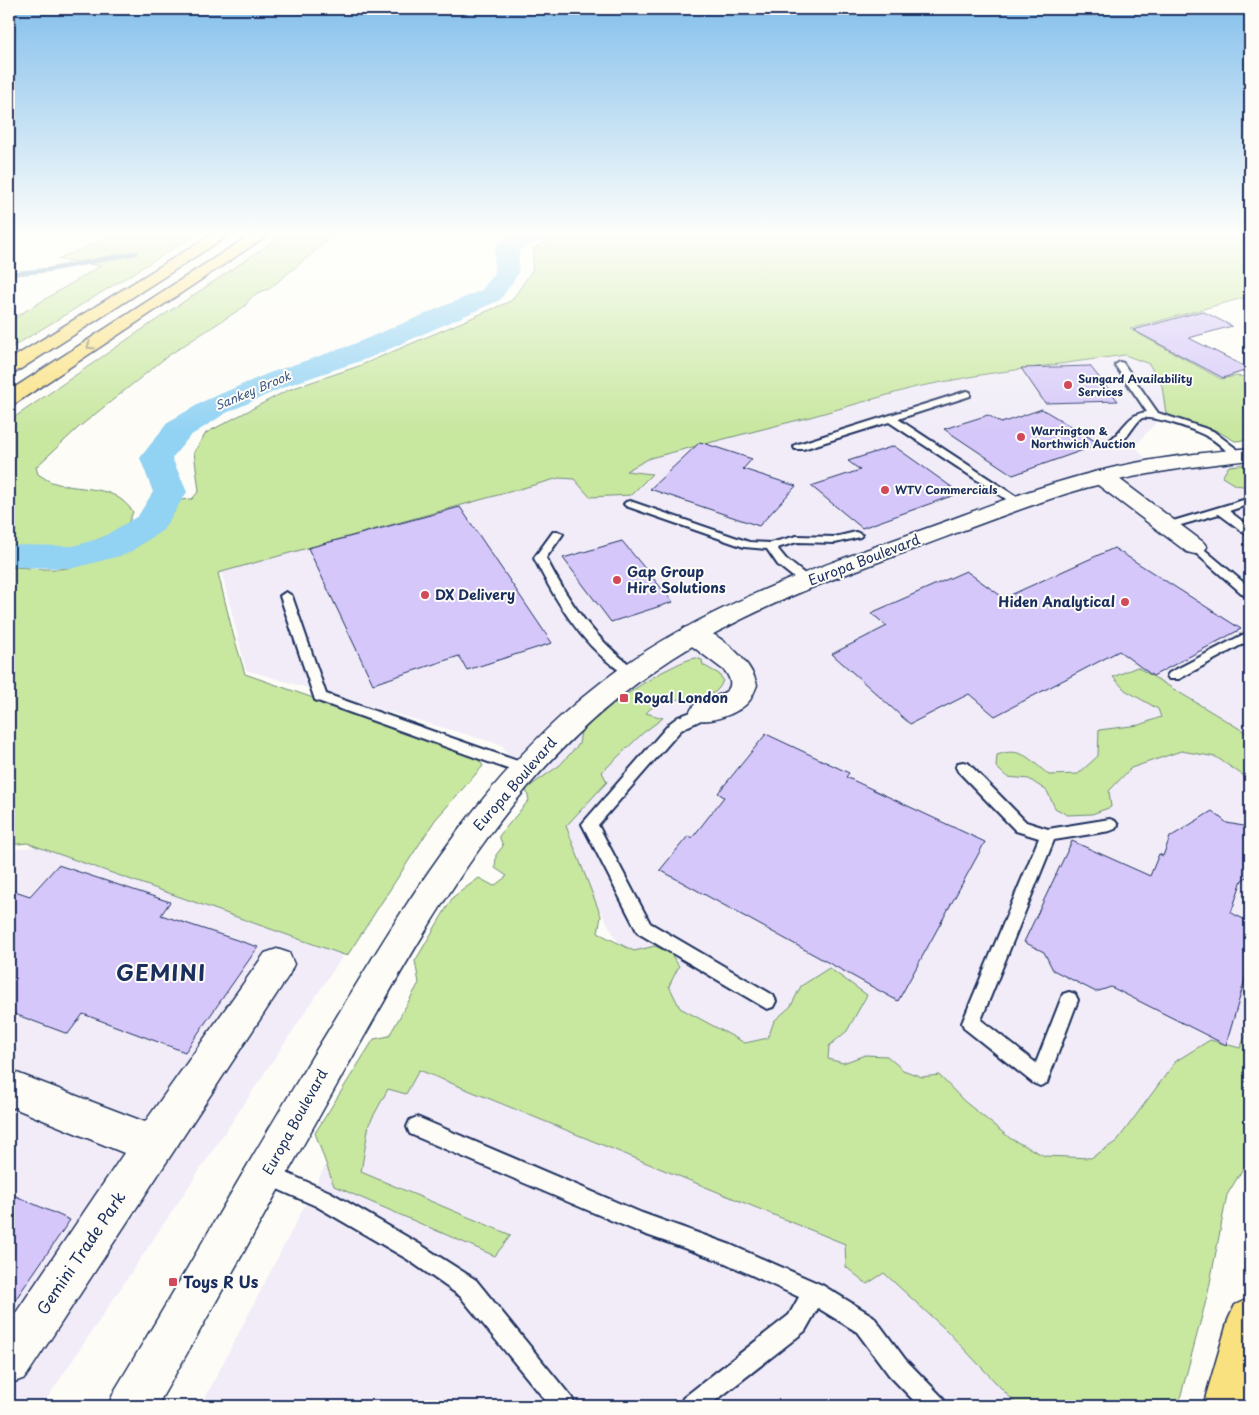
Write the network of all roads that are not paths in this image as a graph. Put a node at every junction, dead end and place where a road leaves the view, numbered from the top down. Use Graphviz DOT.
graph roads {
  1 [pos="120,299"];
  2 [pos="163,299"];
  3 [pos="1120,365"];
  4 [pos="9,368"];
  5 [pos="967,394"];
  6 [pos="9,399"];
  7 [pos="1154,414"];
  8 [pos="890,418"];
  9 [pos="1114,442"];
  10 [pos="798,447"];
  11 [pos="1244,455"];
  12 [pos="1102,477"];
  13 [pos="1250,501"];
  14 [pos="1019,503"];
  15 [pos="630,504"];
  16 [pos="1221,510"];
  17 [pos="1167,526"];
  18 [pos="1250,532"];
  19 [pos="557,534"];
  20 [pos="856,535"];
  21 [pos="770,546"];
  22 [pos="1195,547"];
  23 [pos="807,582"];
  24 [pos="1250,594"];
  25 [pos="286,596"];
  26 [pos="693,634"];
  27 [pos="1250,634"];
  28 [pos="632,673"];
  29 [pos="1174,676"];
  30 [pos="704,712"];
  31 [pos="963,767"];
  32 [pos="524,769"];
  33 [pos="1110,825"];
  34 [pos="1048,835"];
  35 [pos="277,964"];
  36 [pos="767,1000"];
  37 [pos="1069,1000"];
  38 [pos="9,1088"];
  39 [pos="417,1127"];
  40 [pos="153,1145"];
  41 [pos="266,1174"];
  42 [pos="814,1293"];
  43 [pos="1250,1320"];
  44 [pos="9,1362"];
  45 [pos="131,1406"];
  46 [pos="564,1406"];
  47 [pos="691,1406"];
  48 [pos="935,1406"];
  49 [pos="1226,1406"];
  1 -- 4 [label="main road"];
  2 -- 6 [label="main road, one-way"];
  3 -- 7 [label="lane"];
  5 -- 8 [label="lane"];
  7 -- 9 [label="lane"];
  7 -- 11 [label="lane"];
  8 -- 10 [label="lane"];
  8 -- 14 [label="lane"];
  11 -- 12 [label="street, Europa Boulevard"];
  12 -- 14 [label="street, Europa Boulevard"];
  12 -- 17 [label="street"];
  13 -- 16 [label="lane"];
  14 -- 23 [label="street, Europa Boulevard"];
  15 -- 21 [label="lane"];
  16 -- 17 [label="lane"];
  16 -- 18 [label="lane"];
  17 -- 22 [label="street"];
  19 -- 28 [label="lane"];
  20 -- 21 [label="lane"];
  21 -- 23 [label="lane"];
  22 -- 24 [label="lane"];
  23 -- 26 [label="street, Europa Boulevard"];
  25 -- 32 [label="lane"];
  26 -- 28 [label="street, Europa Boulevard"];
  26 -- 30 [label="street"];
  27 -- 29 [label="lane"];
  28 -- 32 [label="street, Europa Boulevard"];
  30 -- 36 [label="lane"];
  31 -- 34 [label="lane"];
  32 -- 41 [label="street, Europa Boulevard"];
  33 -- 34 [label="lane"];
  34 -- 37 [label="lane"];
  35 -- 40 [label="street, Gemini Trade Park"];
  38 -- 40 [label="street"];
  39 -- 42 [label="lane"];
  40 -- 44 [label="street, Gemini Trade Park"];
  41 -- 45 [label="street, Europa Boulevard"];
  41 -- 46 [label="lane"];
  42 -- 47 [label="lane"];
  42 -- 48 [label="lane"];
  43 -- 49 [label="main road"];
}
